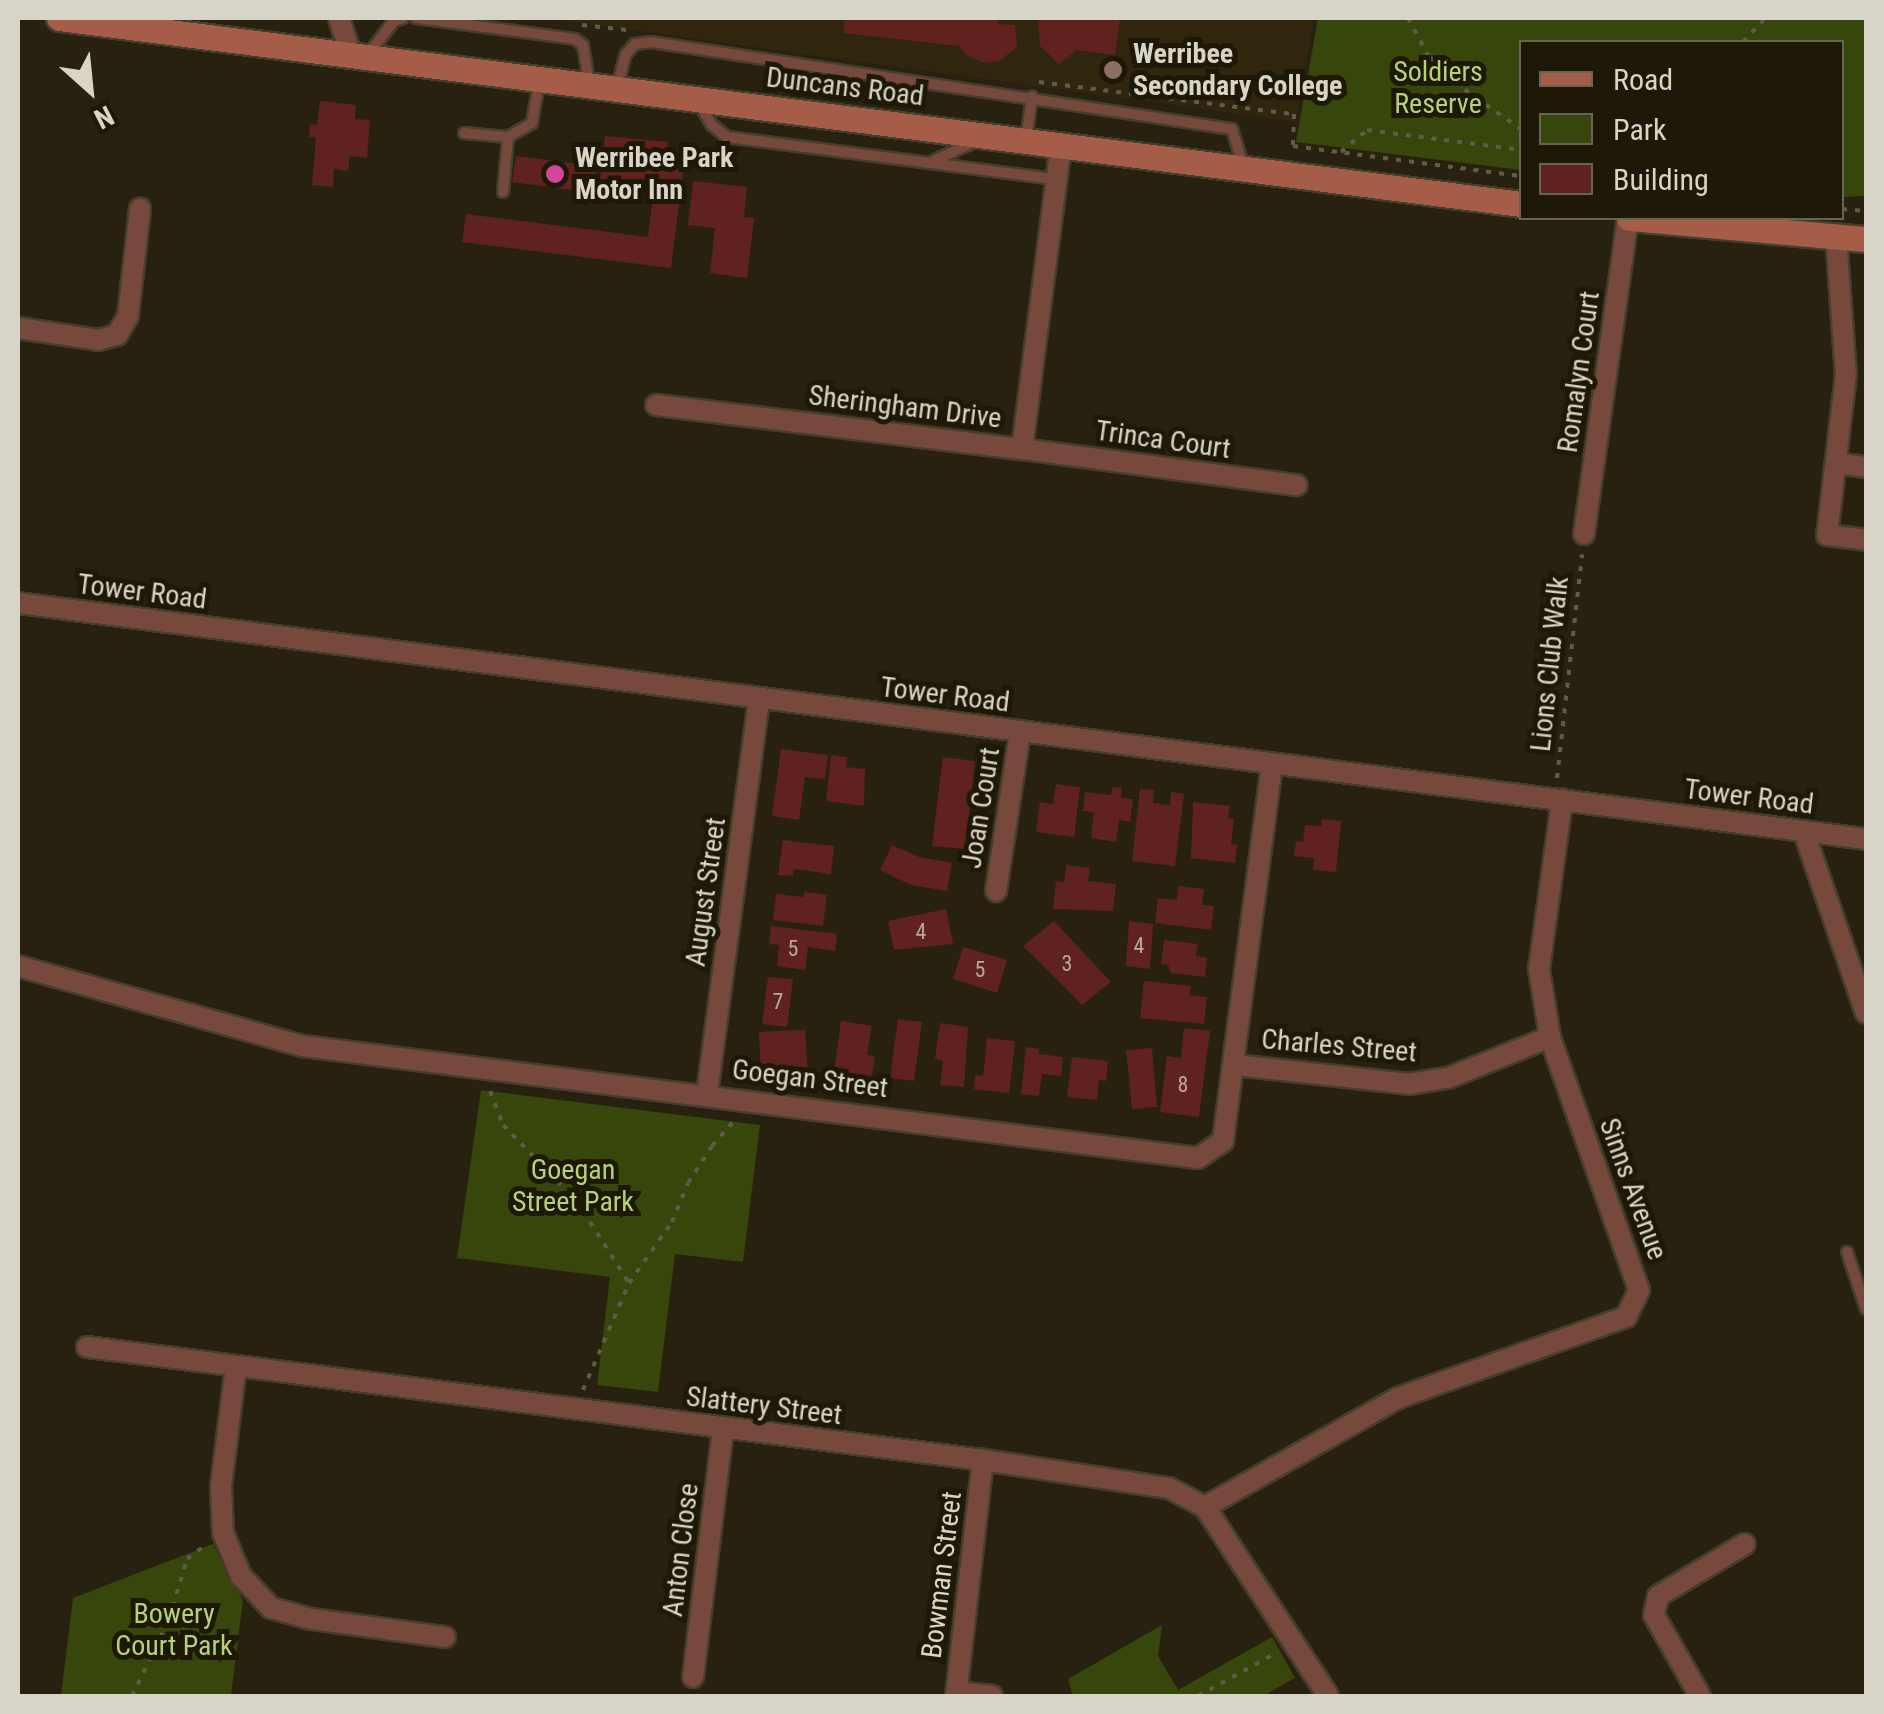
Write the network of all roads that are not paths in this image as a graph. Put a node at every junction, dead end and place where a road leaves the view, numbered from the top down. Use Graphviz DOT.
graph roads {
  1 [pos="59,18"];
  2 [pos="338,18"];
  3 [pos="403,18"];
  4 [pos="416,18"];
  5 [pos="359,56"];
  6 [pos="540,79"];
  7 [pos="589,85"];
  8 [pos="617,88"];
  9 [pos="1032,96"];
  10 [pos="696,98"];
  11 [pos="464,133"];
  12 [pos="985,135"];
  13 [pos="508,137"];
  14 [pos="1026,140"];
  15 [pos="1061,145"];
  16 [pos="922,162"];
  17 [pos="1244,168"];
  18 [pos="1056,179"];
  19 [pos="503,192"];
  20 [pos="1519,204"];
  21 [pos="140,209"];
  22 [pos="1629,220"];
  23 [pos="1652,220"];
  24 [pos="1836,236"];
  25 [pos="1866,239"];
  26 [pos="18,328"];
  27 [pos="656,406"];
  28 [pos="1022,449"];
  29 [pos="1836,463"];
  30 [pos="1866,467"];
  31 [pos="1298,485"];
  32 [pos="1584,534"];
  33 [pos="1866,540"];
  34 [pos="18,603"];
  35 [pos="760,698"];
  36 [pos="1020,733"];
  37 [pos="1272,766"];
  38 [pos="1558,799"];
  39 [pos="1804,832"];
  40 [pos="1866,839"];
  41 [pos="996,891"];
  42 [pos="18,966"];
  43 [pos="1866,1013"];
  44 [pos="1550,1037"];
  45 [pos="1236,1064"];
  46 [pos="708,1094"];
  47 [pos="1847,1252"];
  48 [pos="1866,1309"];
  49 [pos="86,1347"];
  50 [pos="236,1366"];
  51 [pos="723,1430"];
  52 [pos="983,1460"];
  53 [pos="1205,1507"];
  54 [pos="1745,1544"];
  55 [pos="445,1637"];
  56 [pos="693,1677"];
  57 [pos="956,1694"];
  58 [pos="992,1696"];
  59 [pos="1328,1696"];
  60 [pos="1700,1696"];
  1 -- 5 [label="main road, Duncans Road"];
  2 -- 5 [label="street"];
  3 -- 5 [label="lane"];
  4 -- 7 [label="lane"];
  5 -- 6 [label="main road, Duncans Road"];
  6 -- 7 [label="main road, Duncans Road"];
  6 -- 13 [label="lane"];
  7 -- 8 [label="main road, Duncans Road"];
  8 -- 9 [label="lane, Duncans Road"];
  8 -- 10 [label="main road, Duncans Road"];
  9 -- 14 [label="lane"];
  9 -- 17 [label="lane, Duncans Road"];
  10 -- 12 [label="main road, Duncans Road"];
  10 -- 16 [label="lane"];
  11 -- 13 [label="lane"];
  12 -- 14 [label="main road, Duncans Road"];
  12 -- 16 [label="lane"];
  13 -- 19 [label="lane"];
  14 -- 15 [label="main road, Duncans Road"];
  15 -- 17 [label="main road, Duncans Road"];
  15 -- 18 [label="street, Sheringham Drive"];
  16 -- 18 [label="lane"];
  17 -- 20 [label="main road, Duncans Road"];
  18 -- 28 [label="street, Sheringham Drive"];
  21 -- 26 [label="street"];
  22 -- 32 [label="street, Romalyn Court"];
  23 -- 24 [label="main road"];
  24 -- 25 [label="main road"];
  24 -- 29 [label="street"];
  27 -- 28 [label="street, Sheringham Drive"];
  28 -- 31 [label="street, Trinca Court"];
  29 -- 30 [label="street"];
  29 -- 33 [label="street"];
  34 -- 35 [label="street, Tower Road"];
  35 -- 36 [label="street, Tower Road"];
  35 -- 46 [label="street, August Street"];
  36 -- 37 [label="street, Tower Road"];
  36 -- 41 [label="street, Joan Court"];
  37 -- 38 [label="street, Tower Road"];
  37 -- 45 [label="street, Goegan Street"];
  38 -- 39 [label="street, Tower Road"];
  38 -- 44 [label="street, Sinns Avenue"];
  39 -- 40 [label="street, Tower Road"];
  39 -- 43 [label="street"];
  42 -- 46 [label="street, Goegan Street"];
  44 -- 45 [label="street, Charles Street"];
  44 -- 53 [label="street, Sinns Avenue"];
  45 -- 46 [label="street, Goegan Street"];
  47 -- 48 [label="lane"];
  49 -- 50 [label="street, Slattery Street"];
  50 -- 51 [label="street, Slattery Street"];
  50 -- 55 [label="street"];
  51 -- 52 [label="street, Slattery Street"];
  51 -- 56 [label="street, Anton Close"];
  52 -- 53 [label="street, Slattery Street"];
  52 -- 57 [label="street, Bowman Street"];
  53 -- 59 [label="street"];
  54 -- 60 [label="street"];
  57 -- 58 [label="street"];
}
